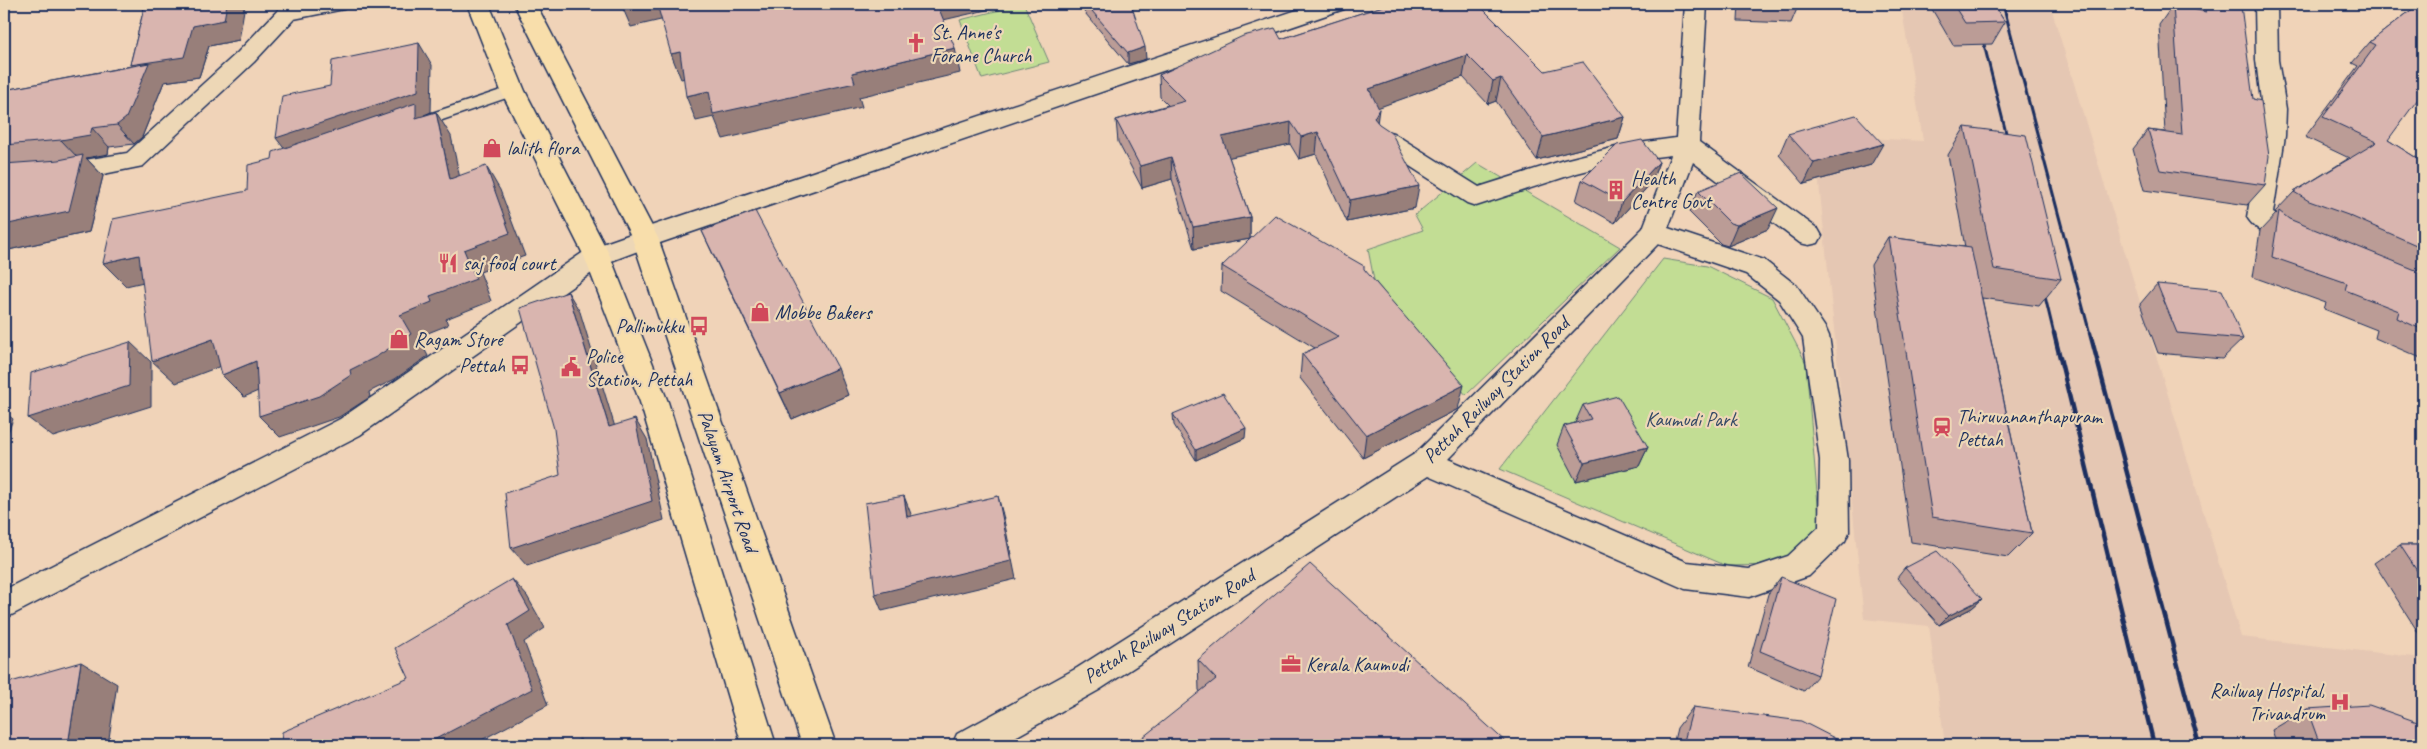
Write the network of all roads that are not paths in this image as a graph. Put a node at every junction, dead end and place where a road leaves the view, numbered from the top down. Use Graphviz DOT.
graph roads {
  1 [pos="336,4"];
  2 [pos="478,4"];
  3 [pos="525,4"];
  4 [pos="1336,4"];
  5 [pos="1696,4"];
  6 [pos="2266,4"];
  7 [pos="513,90"];
  8 [pos="405,128"];
  9 [pos="1385,139"];
  10 [pos="1687,145"];
  11 [pos="4,176"];
  12 [pos="1654,232"];
  13 [pos="1809,236"];
  14 [pos="644,238"];
  15 [pos="2326,247"];
  16 [pos="597,256"];
  17 [pos="1426,462"];
  18 [pos="4,605"];
  19 [pos="759,745"];
  20 [pos="819,745"];
  21 [pos="969,745"];
  1 -- 11 [label="street"];
  2 -- 7 [label="main road"];
  3 -- 14 [label="main road, Palayam Airport Road"];
  4 -- 14 [label="street"];
  5 -- 10 [label="street, Pettah Railway Station Road"];
  6 -- 15 [label="street"];
  7 -- 8 [label="lane"];
  7 -- 16 [label="main road"];
  9 -- 10 [label="street"];
  10 -- 12 [label="street, Pettah Railway Station Road"];
  10 -- 13 [label="street"];
  12 -- 17 [label="street, Pettah Railway Station Road"];
  12 -- 17 [label="street"];
  14 -- 16 [label="street"];
  14 -- 20 [label="main road, Palayam Airport Road"];
  16 -- 18 [label="street"];
  16 -- 19 [label="main road"];
  17 -- 21 [label="street, Pettah Railway Station Road"];
}
